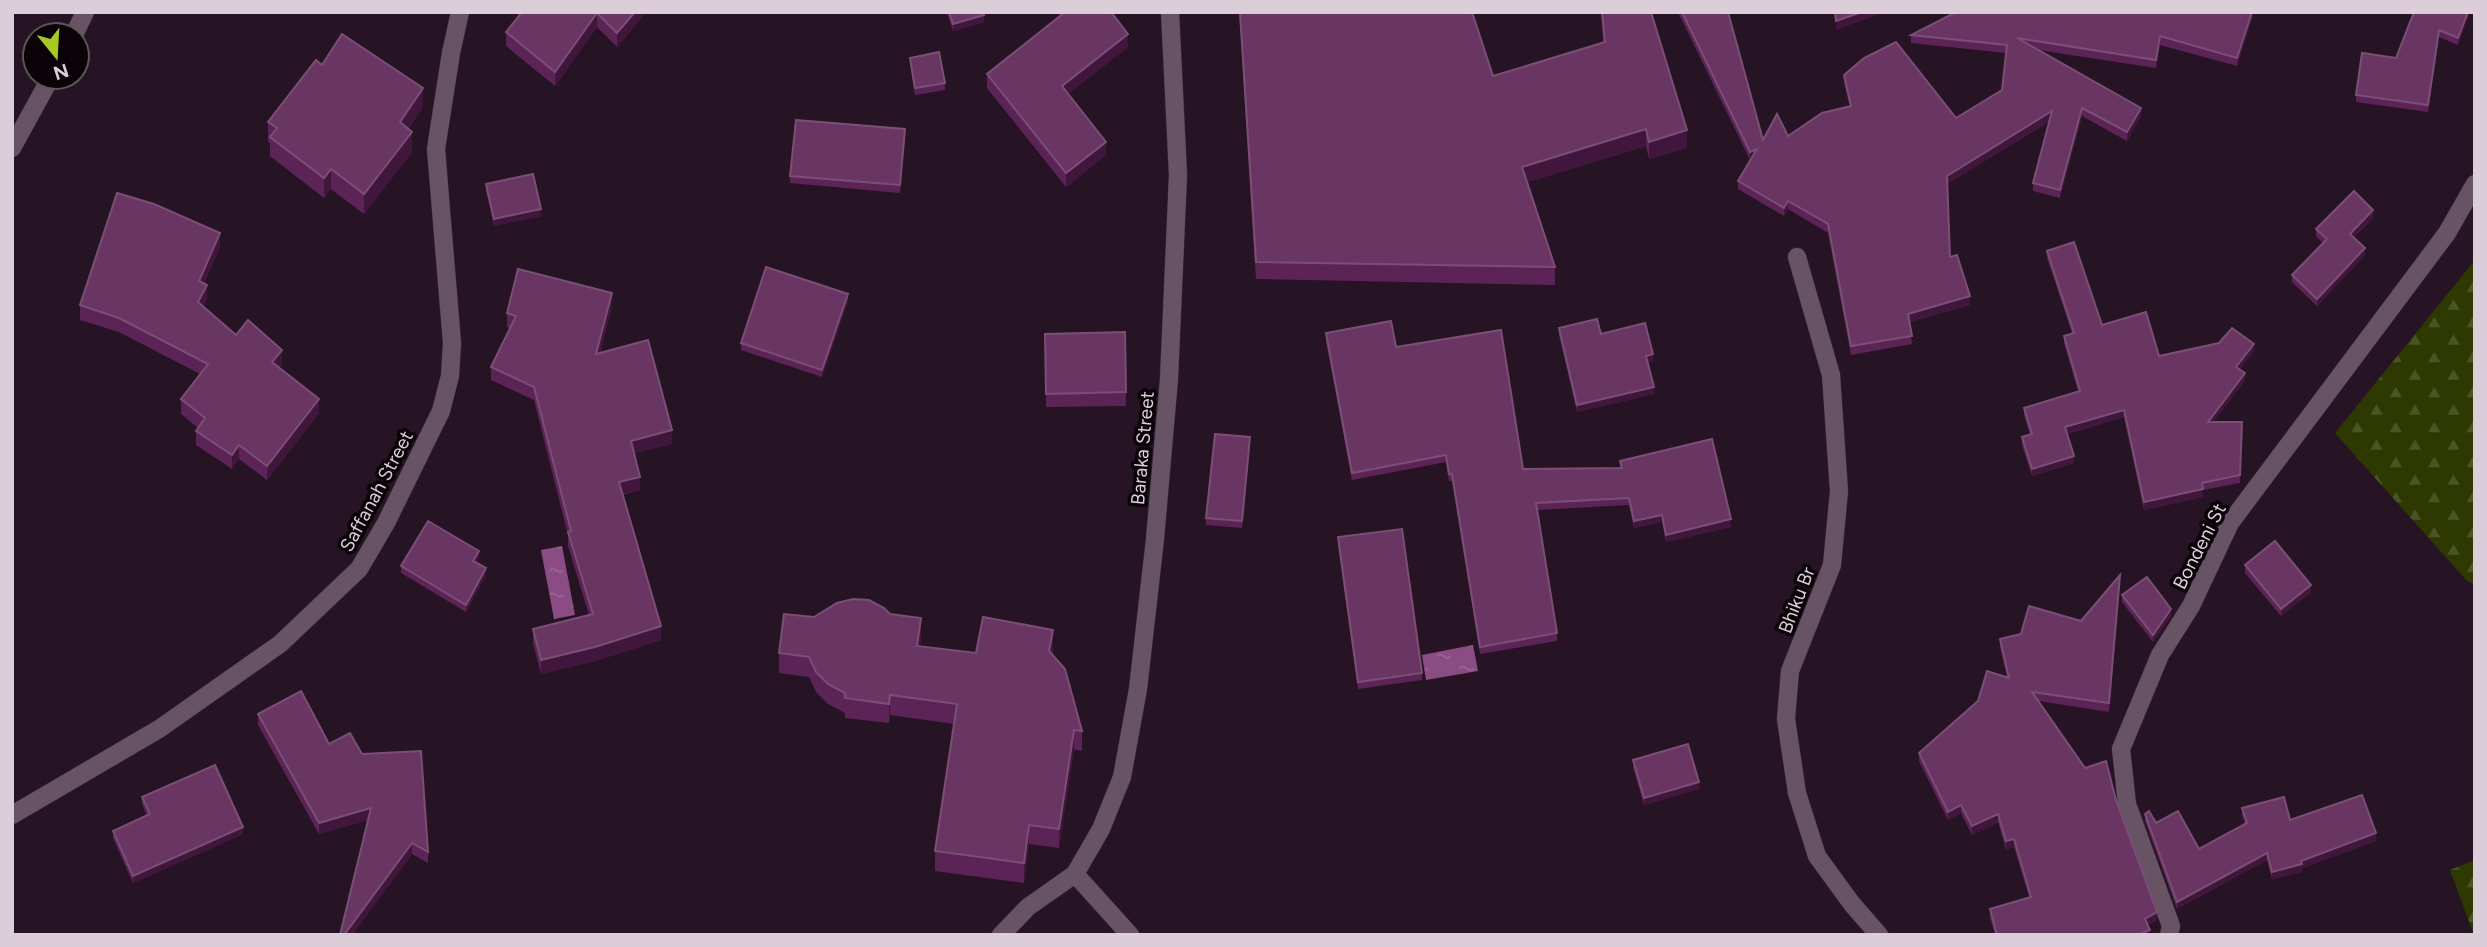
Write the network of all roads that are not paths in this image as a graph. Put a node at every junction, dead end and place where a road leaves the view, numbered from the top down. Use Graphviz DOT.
graph roads {
  1 [pos="460,12"];
  2 [pos="1170,12"];
  3 [pos="43,91"];
  4 [pos="12,148"];
  5 [pos="2475,184"];
  6 [pos="1797,257"];
  7 [pos="12,815"];
  8 [pos="1075,874"];
  9 [pos="1001,935"];
  10 [pos="1130,935"];
  11 [pos="1880,935"];
  12 [pos="2169,935"];
  1 -- 7 [label="street, Saffanah Street"];
  2 -- 8 [label="street, Baraka Street"];
  3 -- 4 [label="street"];
  5 -- 12 [label="street, Bondeni St"];
  6 -- 11 [label="street, Bhiku Br"];
  8 -- 9 [label="street"];
  8 -- 10 [label="street"];
}
